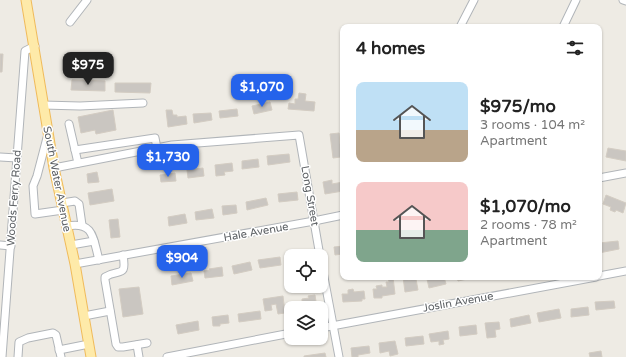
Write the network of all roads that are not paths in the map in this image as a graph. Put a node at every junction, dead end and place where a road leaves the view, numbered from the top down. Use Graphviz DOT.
graph roads {
  1 [pos="26,0"];
  2 [pos="86,0"];
  3 [pos="474,0"];
  4 [pos="576,0"];
  5 [pos="623,0"];
  6 [pos="626,1"];
  7 [pos="70,22"];
  8 [pos="462,24"];
  9 [pos="564,24"];
  10 [pos="34,46"];
  11 [pos="144,103"];
  12 [pos="43,105"];
  13 [pos="69,124"];
  14 [pos="48,133"];
  15 [pos="158,148"];
  16 [pos="75,150"];
  17 [pos="0,157"];
  18 [pos="17,158"];
  19 [pos="78,163"];
  20 [pos="54,168"];
  21 [pos="626,173"];
  22 [pos="602,177"];
  23 [pos="63,206"];
  24 [pos="340,216"];
  25 [pos="314,221"];
  26 [pos="82,225"];
  27 [pos="67,226"];
  28 [pos="94,241"];
  29 [pos="0,245"];
  30 [pos="71,245"];
  31 [pos="11,246"];
  32 [pos="319,249"];
  33 [pos="123,256"];
  34 [pos="99,260"];
  35 [pos="75,264"];
  36 [pos="626,272"];
  37 [pos="602,276"];
  38 [pos="580,280"];
  39 [pos="326,293"];
  40 [pos="3,298"];
  41 [pos="110,312"];
  42 [pos="84,316"];
  43 [pos="332,326"];
  44 [pos="328,327"];
  45 [pos="284,334"];
  46 [pos="147,343"];
  47 [pos="89,344"];
  48 [pos="137,345"];
  49 [pos="60,353"];
  50 [pos="178,356"];
  51 [pos="2,357"];
  52 [pos="18,357"];
  53 [pos="91,357"];
  54 [pos="139,357"];
  55 [pos="168,357"];
  56 [pos="339,357"];
  1 -- 10 [label="main road, South Water Avenue"];
  2 -- 7 [label="street"];
  3 -- 8 [label="street"];
  4 -- 9 [label="street"];
  5 -- 6 [label="street"];
  10 -- 12 [label="main road, South Water Avenue"];
  10 -- 18 [label="street, Woods Ferry Road"];
  11 -- 12 [label="street"];
  12 -- 14 [label="main road, South Water Avenue"];
  13 -- 16 [label="street"];
  14 -- 20 [label="main road, South Water Avenue"];
  14 -- 23 [label="street"];
  15 -- 16 [label="street"];
  15 -- 19 [label="street"];
  15 -- 25 [label="street, Long Street"];
  16 -- 19 [label="street"];
  17 -- 18 [label="street"];
  18 -- 31 [label="street, Woods Ferry Road"];
  19 -- 20 [label="street"];
  20 -- 23 [label="main road, South Water Avenue"];
  21 -- 22 [label="street"];
  23 -- 26 [label="street"];
  23 -- 27 [label="main road, South Water Avenue"];
  24 -- 25 [label="street, Hale Avenue"];
  25 -- 32 [label="street, Long Street"];
  25 -- 33 [label="street, Hale Avenue"];
  26 -- 27 [label="street"];
  26 -- 28 [label="street"];
  27 -- 30 [label="main road, South Water Avenue"];
  28 -- 30 [label="street"];
  28 -- 34 [label="street"];
  29 -- 31 [label="street"];
  30 -- 35 [label="main road, South Water Avenue"];
  31 -- 40 [label="street, Woods Ferry Road"];
  33 -- 34 [label="street, Hale Avenue"];
  33 -- 41 [label="street"];
  34 -- 35 [label="street, Hale Avenue"];
  35 -- 42 [label="main road, South Water Avenue"];
  36 -- 37 [label="street"];
  38 -- 43 [label="street, Joslin Avenue"];
  39 -- 43 [label="street"];
  40 -- 51 [label="street, Woods Ferry Road"];
  41 -- 42 [label="street"];
  41 -- 48 [label="street"];
  42 -- 47 [label="main road, South Water Avenue"];
  43 -- 44 [label="street, Joslin Avenue"];
  43 -- 56 [label="street"];
  45 -- 50 [label="street"];
  46 -- 48 [label="street"];
  47 -- 49 [label="street"];
  47 -- 53 [label="main road, South Water Avenue"];
  48 -- 54 [label="street"];
  49 -- 52 [label="street"];
  50 -- 55 [label="street"];
}
